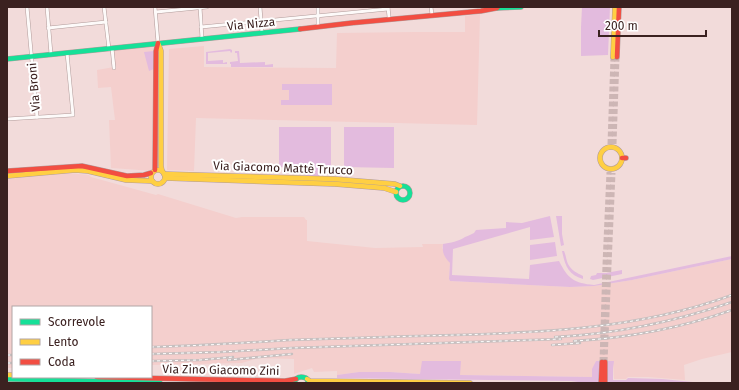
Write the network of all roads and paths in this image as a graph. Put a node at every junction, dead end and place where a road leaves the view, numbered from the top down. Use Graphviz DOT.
graph roads {
  1 [pos="27,7"];
  2 [pos="47,7"];
  3 [pos="104,7"];
  4 [pos="155,7"];
  5 [pos="200,7"];
  6 [pos="207,7"];
  7 [pos="260,7"];
  8 [pos="318,7"];
  9 [pos="431,7"];
  10 [pos="521,7"];
  11 [pos="614,7"];
  12 [pos="619,7"];
  13 [pos="388,8"];
  14 [pos="497,8"];
  15 [pos="481,9"];
  16 [pos="156,12"];
  17 [pos="432,15"];
  18 [pos="318,16"];
  19 [pos="389,17"];
  20 [pos="261,21"];
  21 [pos="106,22"];
  22 [pos="318,26"];
  23 [pos="201,27"];
  24 [pos="48,28"];
  25 [pos="262,33"];
  26 [pos="202,39"];
  27 [pos="158,43"];
  28 [pos="111,48"];
  29 [pos="67,53"];
  30 [pos="51,54"];
  31 [pos="32,56"];
  32 [pos="7,59"];
  33 [pos="114,68"];
  34 [pos="37,117"];
  35 [pos="7,119"];
  36 [pos="7,171"];
  37 [pos="611,171"];
  38 [pos="153,172"];
  39 [pos="164,174"];
  40 [pos="7,176"];
  41 [pos="152,181"];
  42 [pos="400,186"];
  43 [pos="396,192"];
  44 [pos="144,378"];
  45 [pos="7,379"];
  46 [pos="295,381"];
  47 [pos="308,381"];
  48 [pos="160,383"];
  49 [pos="470,383"];
  50 [pos="601,383"];
  51 [pos="605,383"];
  1 -- 31 [label="street, Via Broni"];
  2 -- 24 [label="street"];
  3 -- 21 [label="street"];
  4 -- 16 [label="street"];
  5 -- 6 [label="street"];
  5 -- 16 [label="street"];
  5 -- 23 [label="street"];
  7 -- 20 [label="street"];
  8 -- 18 [label="street"];
  9 -- 17 [label="street"];
  10 -- 14 [label="street, Via Nizza"];
  11 -- 12 [label="street"];
  13 -- 18 [label="street"];
  13 -- 19 [label="street"];
  14 -- 15 [label="street, Via Nizza"];
  15 -- 17 [label="street, Via Nizza"];
  16 -- 27 [label="street"];
  17 -- 22 [label="street, Via Nizza"];
  18 -- 20 [label="street"];
  18 -- 22 [label="street"];
  20 -- 23 [label="street"];
  20 -- 25 [label="street"];
  21 -- 24 [label="street"];
  21 -- 28 [label="street"];
  22 -- 25 [label="street, Via Nizza"];
  23 -- 26 [label="street"];
  24 -- 30 [label="street"];
  25 -- 26 [label="street, Via Nizza"];
  26 -- 27 [label="street, Via Nizza"];
  27 -- 28 [label="street, Via Nizza"];
  27 -- 38 [label="street"];
  27 -- 39 [label="street"];
  28 -- 29 [label="street, Via Nizza"];
  28 -- 33 [label="street"];
  29 -- 30 [label="street, Via Nizza"];
  29 -- 34 [label="street"];
  30 -- 31 [label="street, Via Nizza"];
  31 -- 32 [label="street, Via Nizza"];
  31 -- 34 [label="street, Via Broni"];
  34 -- 35 [label="street"];
  36 -- 38 [label="street"];
  37 -- 37 [label="street"];
  38 -- 39 [label="street"];
  38 -- 41 [label="street"];
  39 -- 41 [label="street"];
  39 -- 42 [label="street, Via Giacomo Mattè Trucco"];
  39 -- 43 [label="street, Via Giacomo Mattè Trucco"];
  40 -- 41 [label="street"];
  42 -- 43 [label="street"];
  42 -- 43 [label="street"];
  44 -- 46 [label="street, Via Zino Giacomo Zini"];
  45 -- 48 [label="street, Via Zino Giacomo Zini"];
  46 -- 47 [label="street, Via Zino Giacomo Zini"];
  47 -- 49 [label="street"];
  50 -- 51 [label="street"];
}
